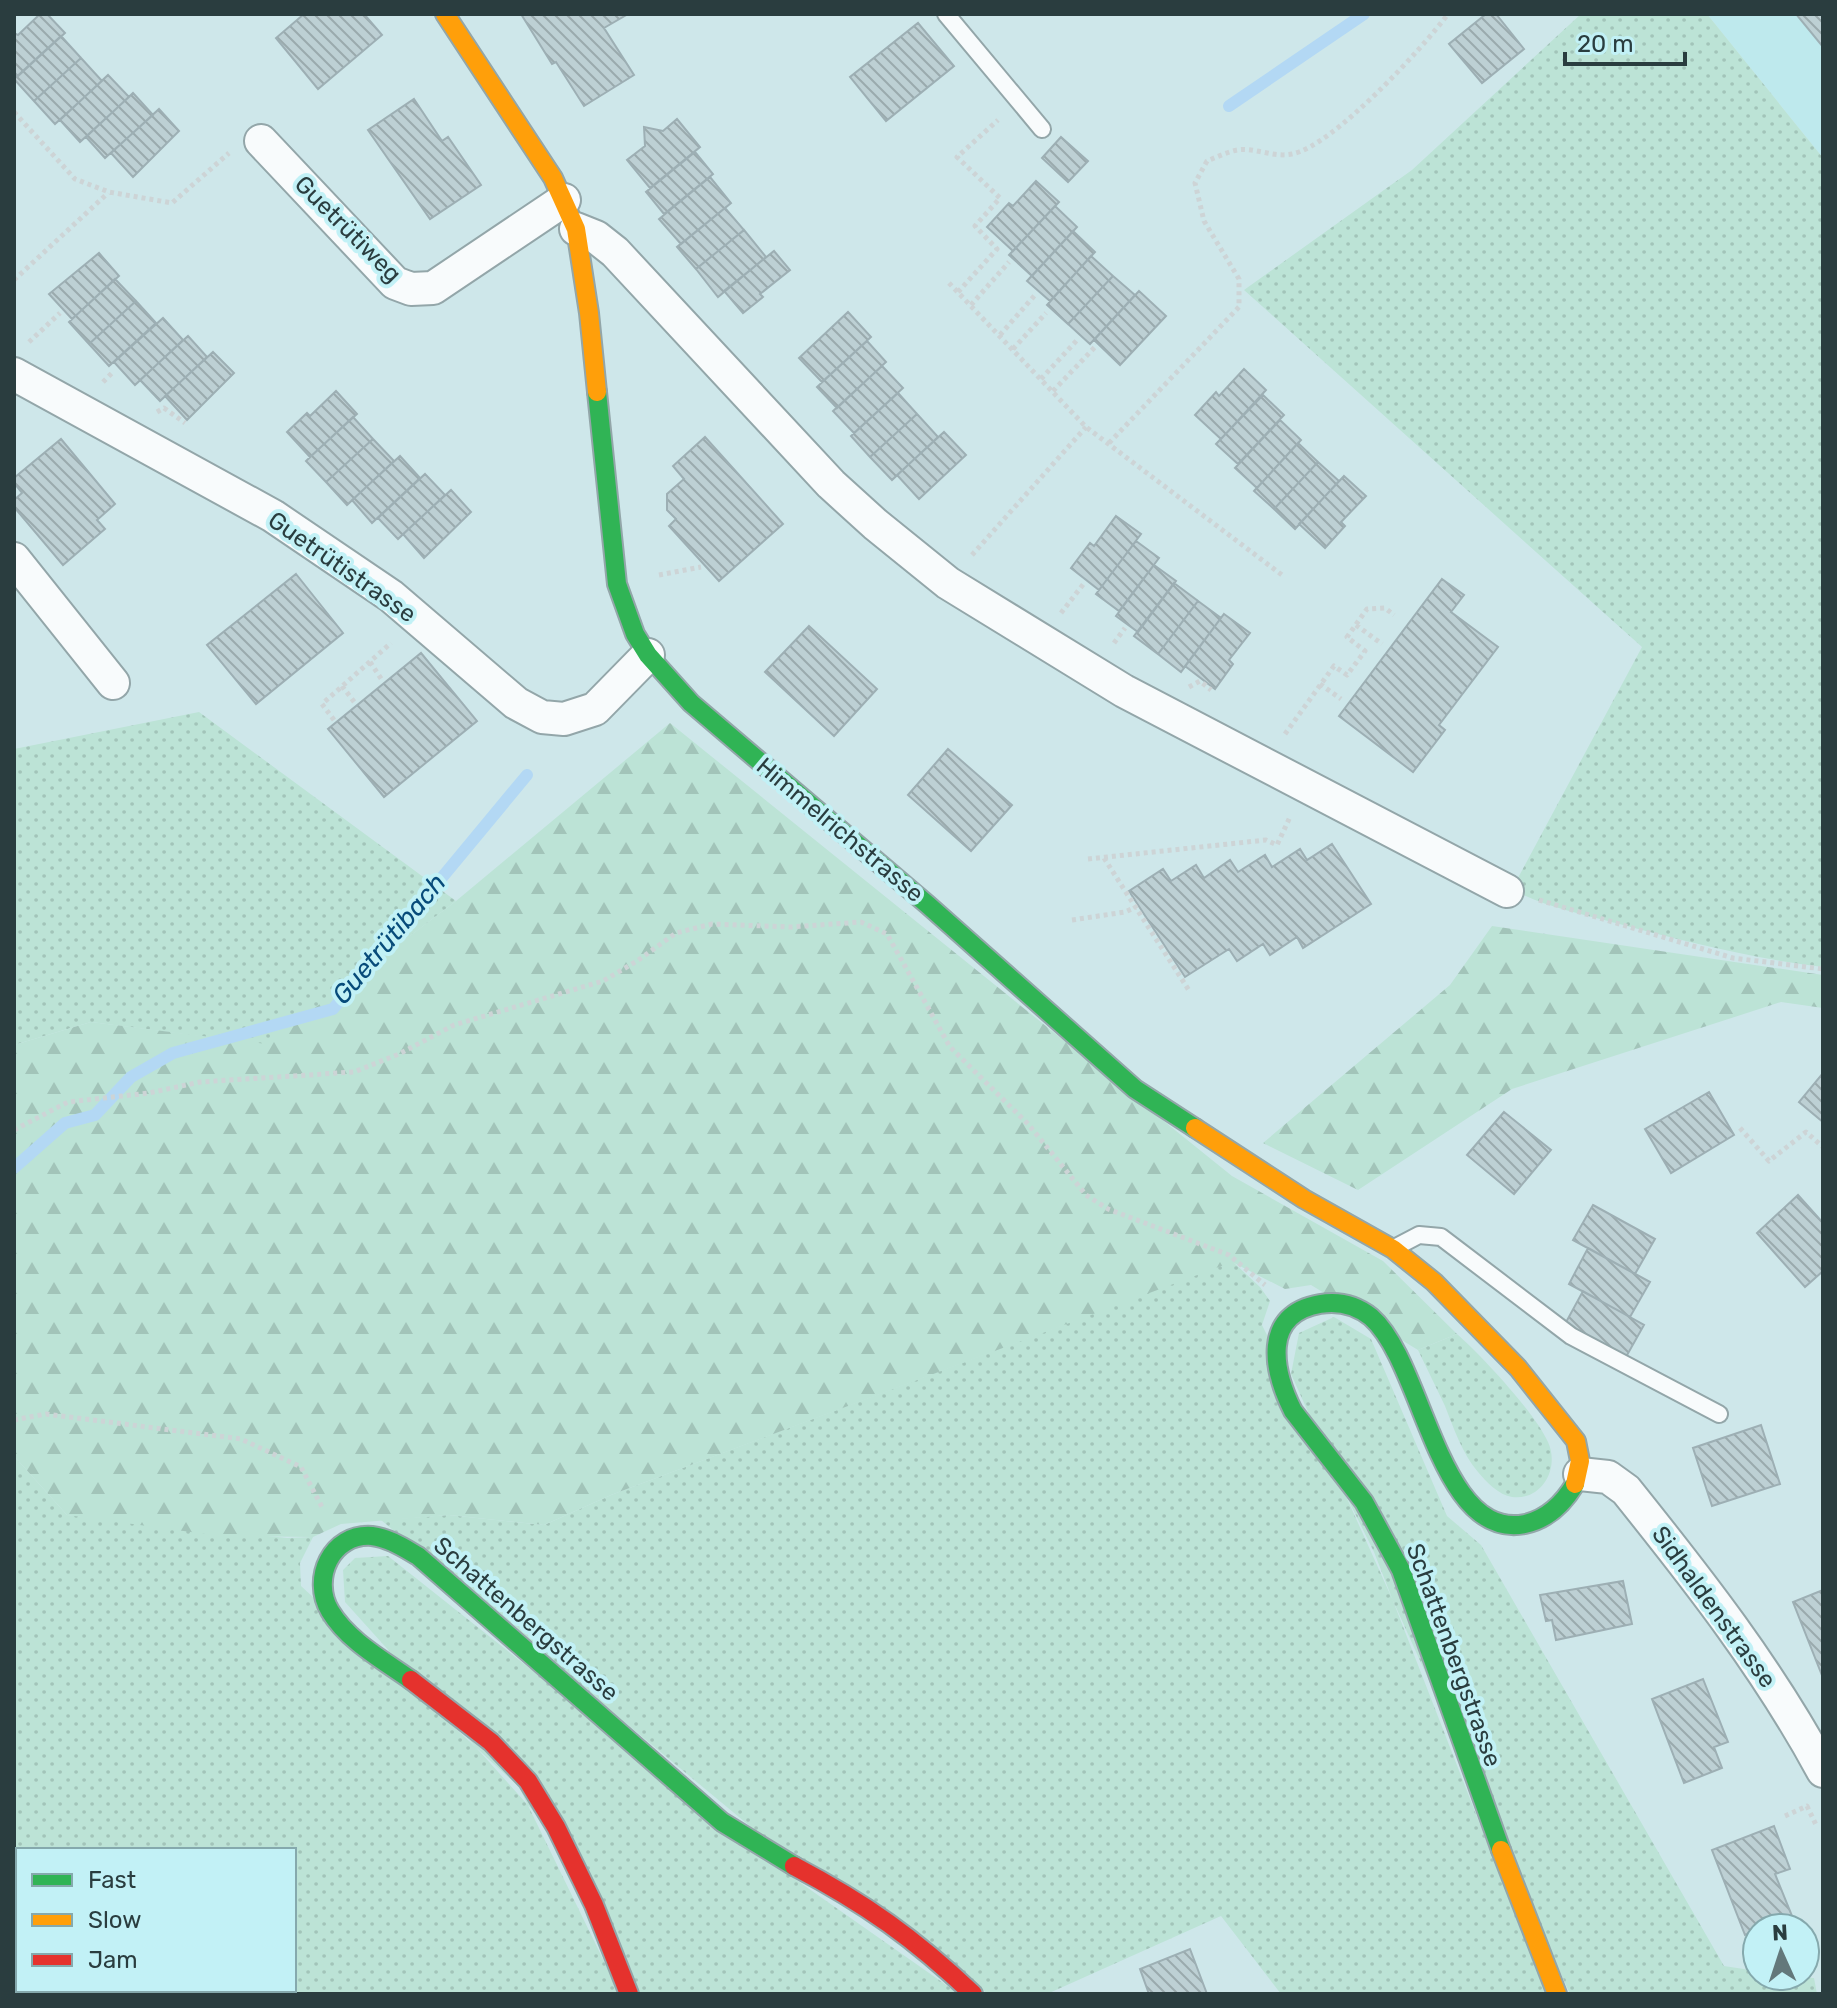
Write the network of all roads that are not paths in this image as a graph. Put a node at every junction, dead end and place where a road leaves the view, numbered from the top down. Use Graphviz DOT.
graph roads {
  1 [pos="445,14"];
  2 [pos="946,14"];
  3 [pos="1042,129"];
  4 [pos="261,141"];
  5 [pos="564,200"];
  6 [pos="576,229"];
  7 [pos="14,374"];
  8 [pos="14,559"];
  9 [pos="648,655"];
  10 [pos="113,683"];
  11 [pos="1507,891"];
  12 [pos="1393,1249"];
  13 [pos="1719,1414"];
  14 [pos="1580,1474"];
  15 [pos="1823,1771"];
  16 [pos="629,1994"];
  17 [pos="973,1994"];
  18 [pos="1557,1994"];
  1 -- 5 [label="street, Himmelrichstrasse"];
  2 -- 3 [label="lane"];
  4 -- 5 [label="street, Guetrütiweg"];
  5 -- 6 [label="street, Himmelrichstrasse"];
  6 -- 9 [label="street, Himmelrichstrasse"];
  6 -- 11 [label="street"];
  7 -- 9 [label="street, Guetrütistrasse"];
  8 -- 10 [label="street"];
  9 -- 12 [label="street, Himmelrichstrasse"];
  12 -- 13 [label="lane"];
  12 -- 14 [label="street, Himmelrichstrasse"];
  14 -- 15 [label="street, Sidhaldenstrasse"];
  14 -- 18 [label="street, Schattenbergstrasse"];
  16 -- 17 [label="street, Schattenbergstrasse"];
}
